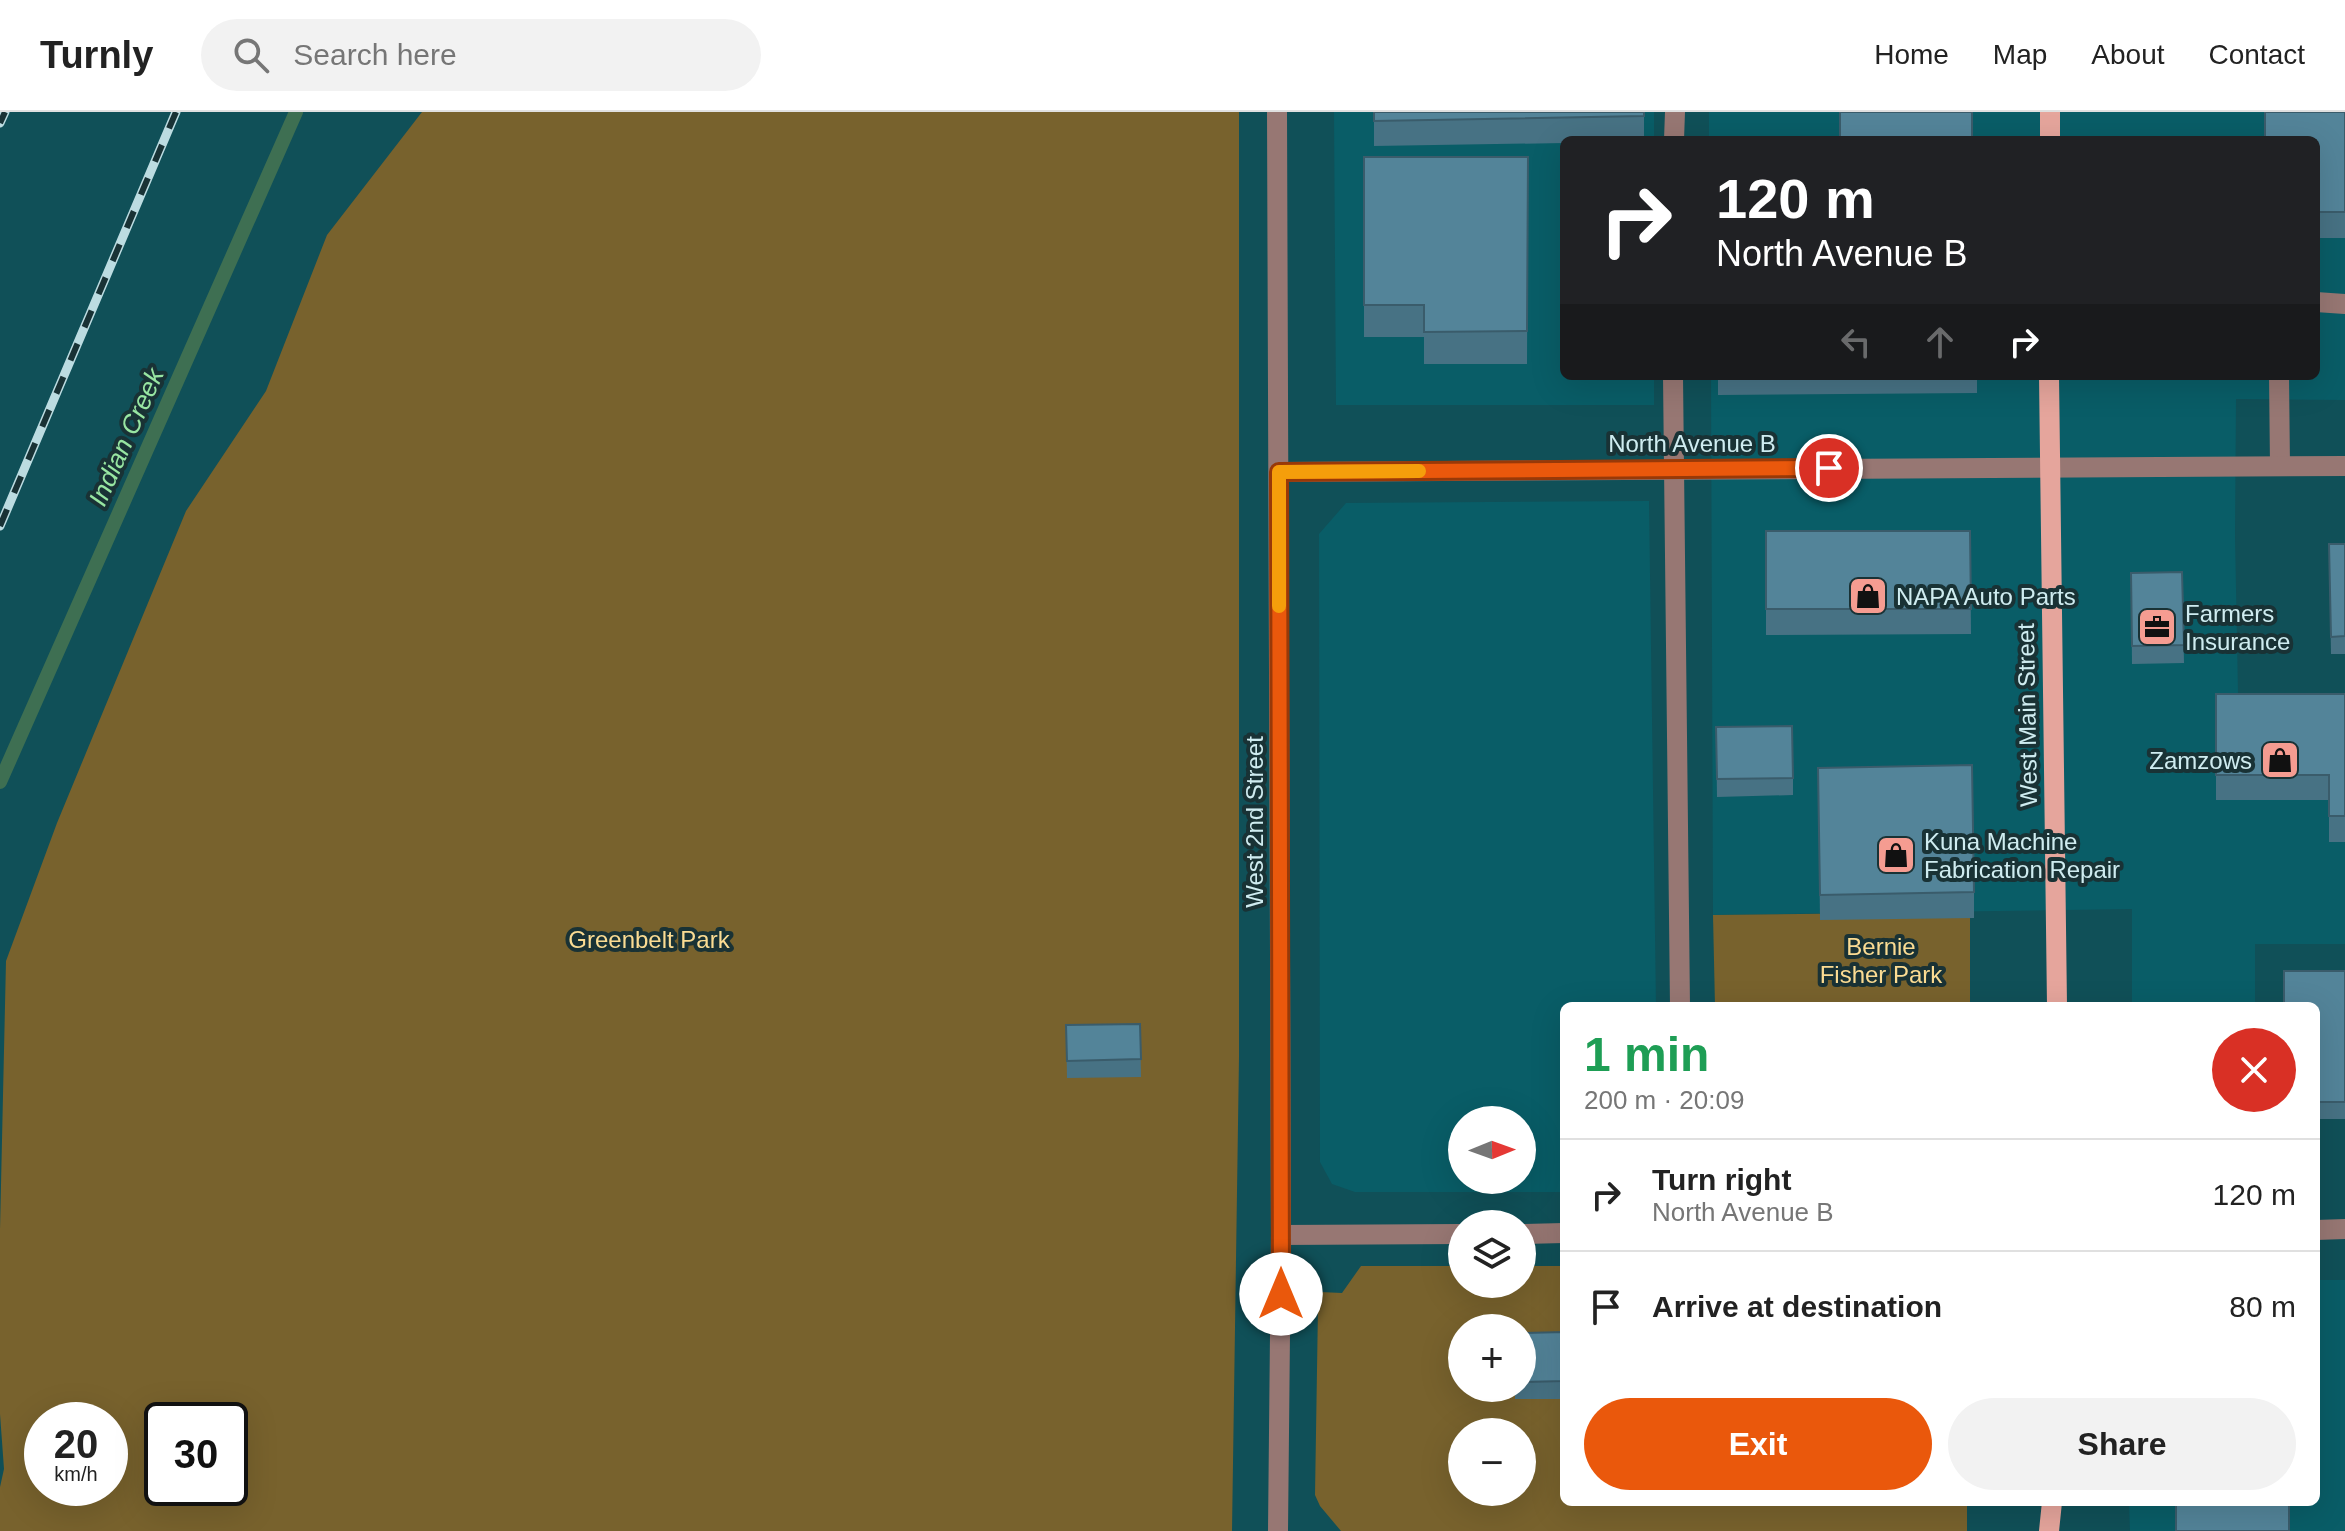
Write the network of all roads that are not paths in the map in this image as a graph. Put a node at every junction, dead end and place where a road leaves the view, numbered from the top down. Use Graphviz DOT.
graph roads {
  1 [pos="1277,112"];
  2 [pos="1675,112"];
  3 [pos="2050,112"];
  4 [pos="1674,136"];
  5 [pos="2050,136"];
  6 [pos="2320,302"];
  7 [pos="2345,304"];
  8 [pos="1673,380"];
  9 [pos="2049,380"];
  10 [pos="2279,380"];
  11 [pos="2049,466"];
  12 [pos="2280,466"];
  13 [pos="2345,466"];
  14 [pos="1672,470"];
  15 [pos="1279,472"];
  16 [pos="1680,1002"];
  17 [pos="2057,1002"];
  18 [pos="2345,1229"];
  19 [pos="2320,1230"];
  20 [pos="1560,1233"];
  21 [pos="1448,1234"];
  22 [pos="1536,1234"];
  23 [pos="1281,1235"];
  24 [pos="2052,1506"];
  25 [pos="1278,1531"];
  26 [pos="2049,1531"];
  1 -- 15 [label="street, West 2nd Street"];
  2 -- 4 [label="street"];
  3 -- 5 [label="main road"];
  6 -- 7 [label="street"];
  8 -- 14 [label="street"];
  9 -- 11 [label="main road, West Main Street"];
  10 -- 12 [label="street"];
  11 -- 12 [label="street, North Avenue B"];
  11 -- 14 [label="street, North Avenue B"];
  11 -- 17 [label="main road, West Main Street"];
  12 -- 13 [label="street, North Avenue B"];
  14 -- 15 [label="street, North Avenue B"];
  14 -- 16 [label="street"];
  15 -- 23 [label="street, West 2nd Street"];
  18 -- 19 [label="street"];
  20 -- 22 [label="street"];
  21 -- 23 [label="street"];
  23 -- 25 [label="street, West 2nd Street"];
  24 -- 26 [label="main road"];
}
